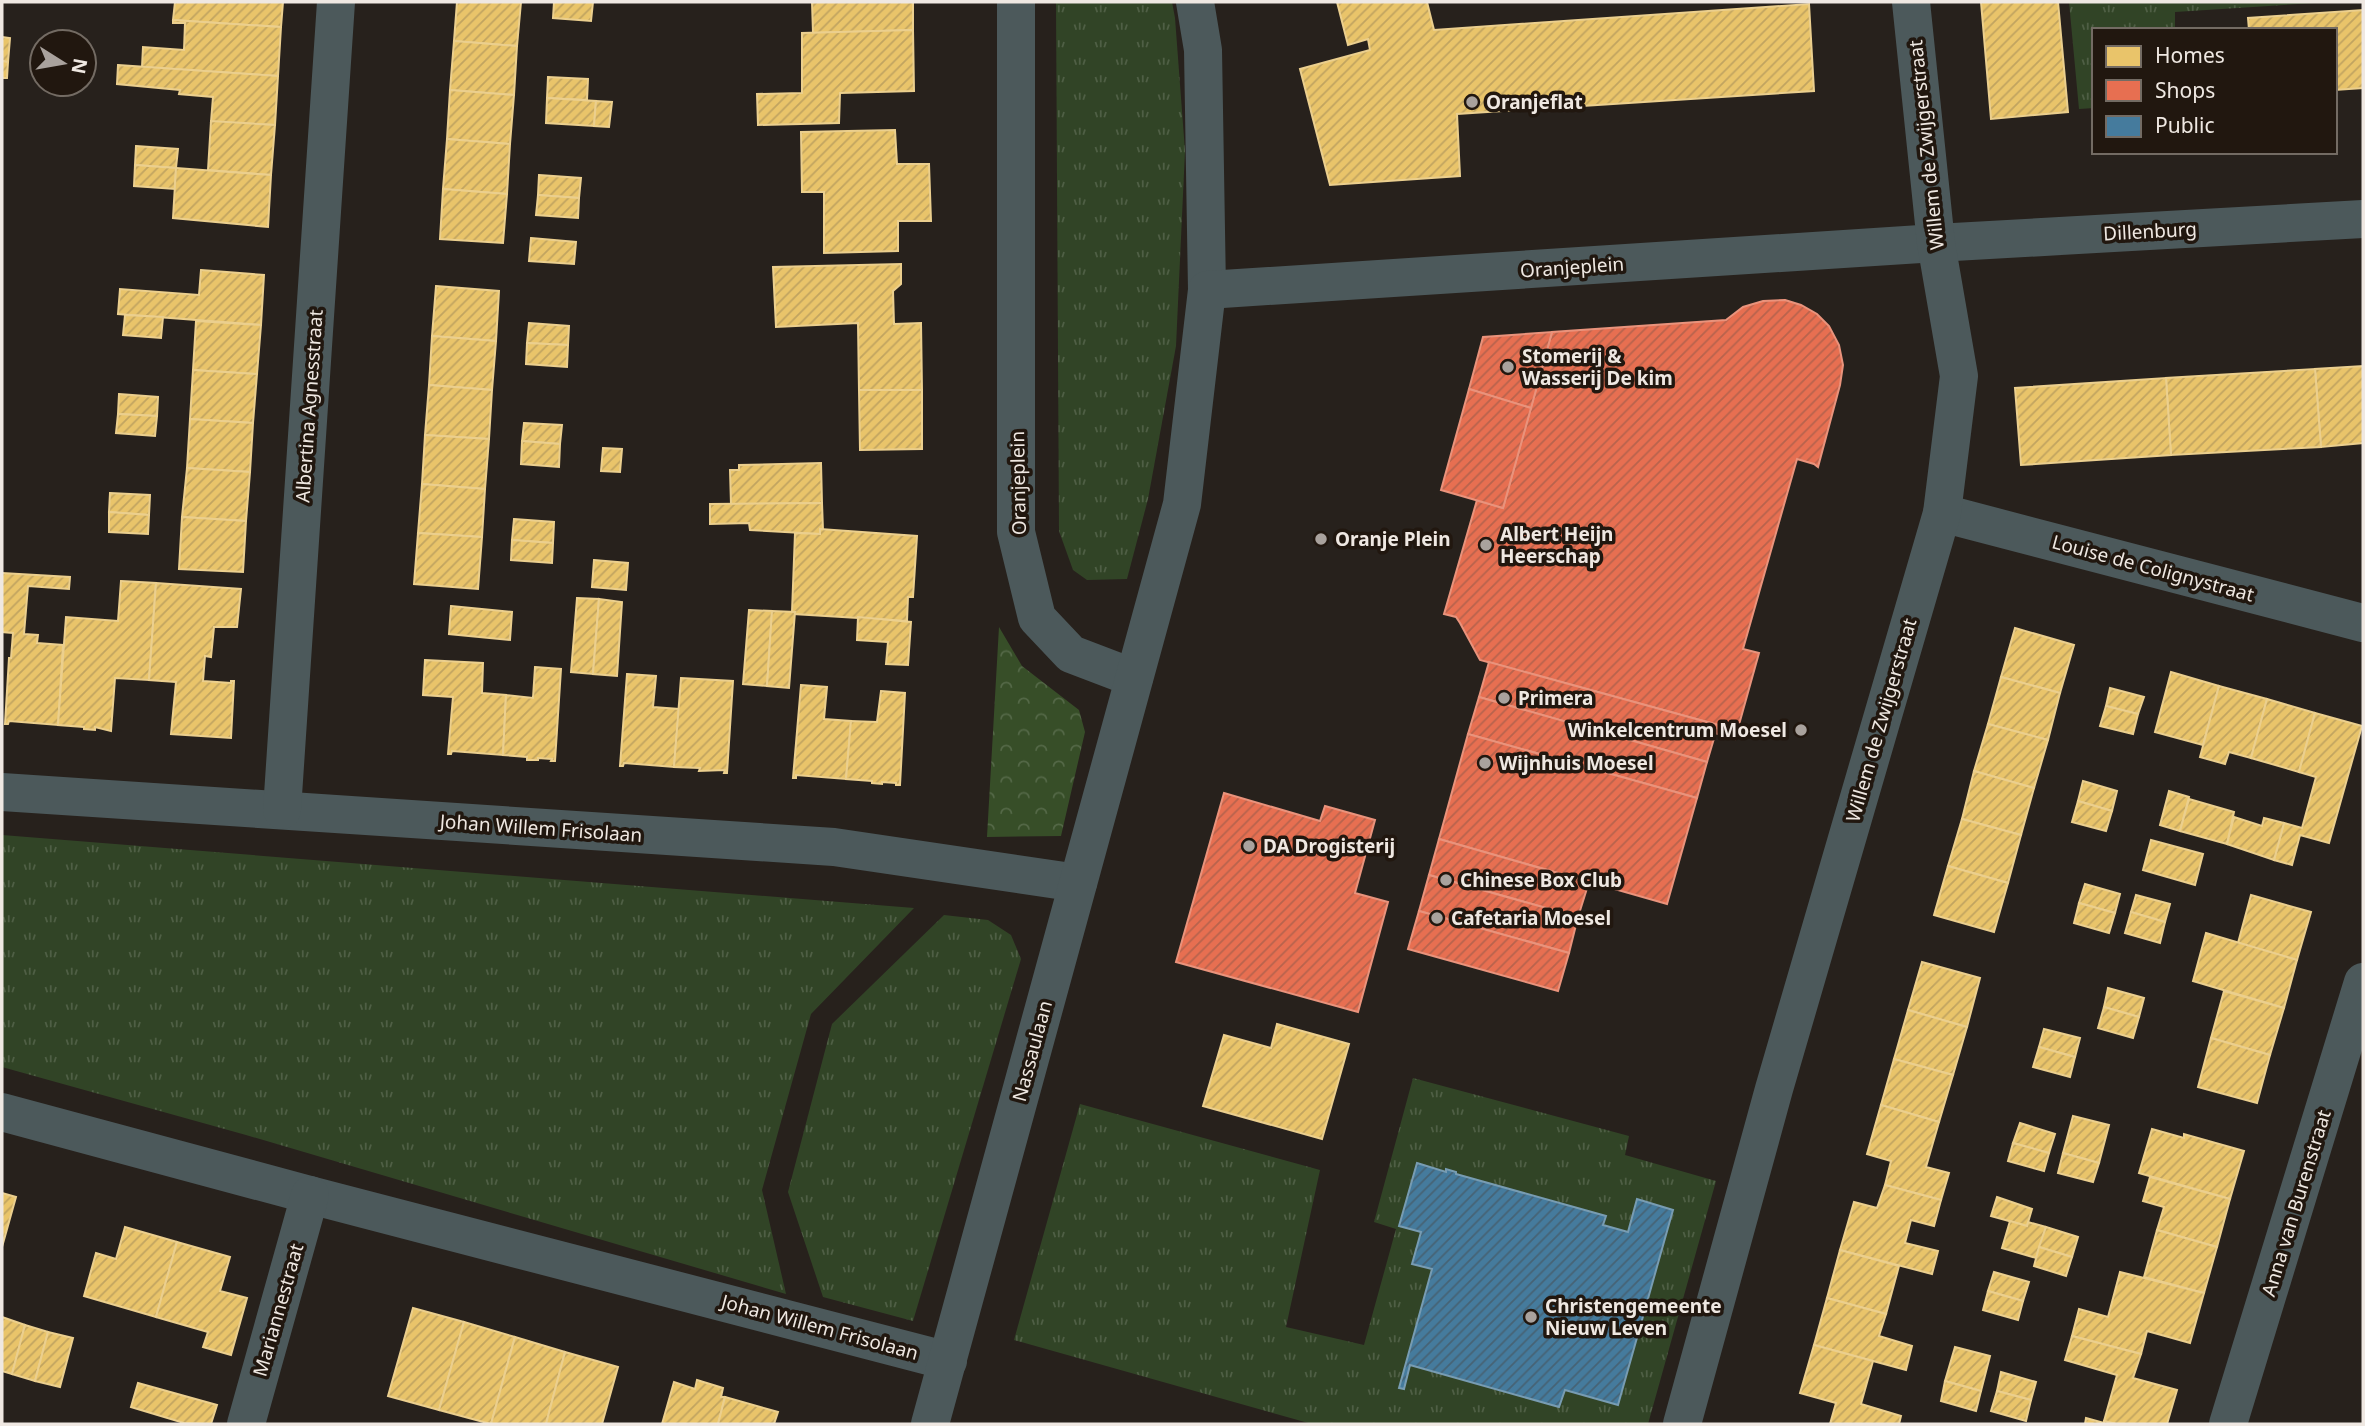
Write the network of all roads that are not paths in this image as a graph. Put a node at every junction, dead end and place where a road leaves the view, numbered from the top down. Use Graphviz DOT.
graph roads {
  1 [pos="336,2"];
  2 [pos="1016,2"];
  3 [pos="1195,2"];
  4 [pos="1911,2"];
  5 [pos="2363,219"];
  6 [pos="1937,243"];
  7 [pos="1207,290"];
  8 [pos="1942,513"];
  9 [pos="2363,623"];
  10 [pos="1134,678"];
  11 [pos="2,793"];
  12 [pos="282,810"];
  13 [pos="1078,883"];
  14 [pos="2363,982"];
  15 [pos="2,1112"];
  16 [pos="310,1195"];
  17 [pos="948,1360"];
  18 [pos="246,1424"];
  19 [pos="930,1424"];
  20 [pos="1682,1424"];
  21 [pos="2228,1424"];
  1 -- 12 [label="street, Albertina Agnesstraat"];
  2 -- 10 [label="street, Oranjeplein"];
  3 -- 7 [label="street"];
  4 -- 6 [label="street, Willem de Zwijgerstraat"];
  5 -- 6 [label="street, Dillenburg"];
  6 -- 7 [label="street, Oranjeplein"];
  6 -- 8 [label="street, Willem de Zwijgerstraat"];
  7 -- 10 [label="street"];
  8 -- 9 [label="street, Louise de Colignystraat"];
  8 -- 20 [label="street, Willem de Zwijgerstraat"];
  10 -- 13 [label="street, Nassaulaan"];
  11 -- 12 [label="street, Johan Willem Frisolaan"];
  12 -- 13 [label="street, Johan Willem Frisolaan"];
  13 -- 17 [label="street, Nassaulaan"];
  14 -- 21 [label="street, Anna van Burenstraat"];
  15 -- 16 [label="street, Johan Willem Frisolaan"];
  16 -- 17 [label="street, Johan Willem Frisolaan"];
  16 -- 18 [label="street, Mariannestraat"];
  17 -- 19 [label="street, Nassaulaan"];
}
